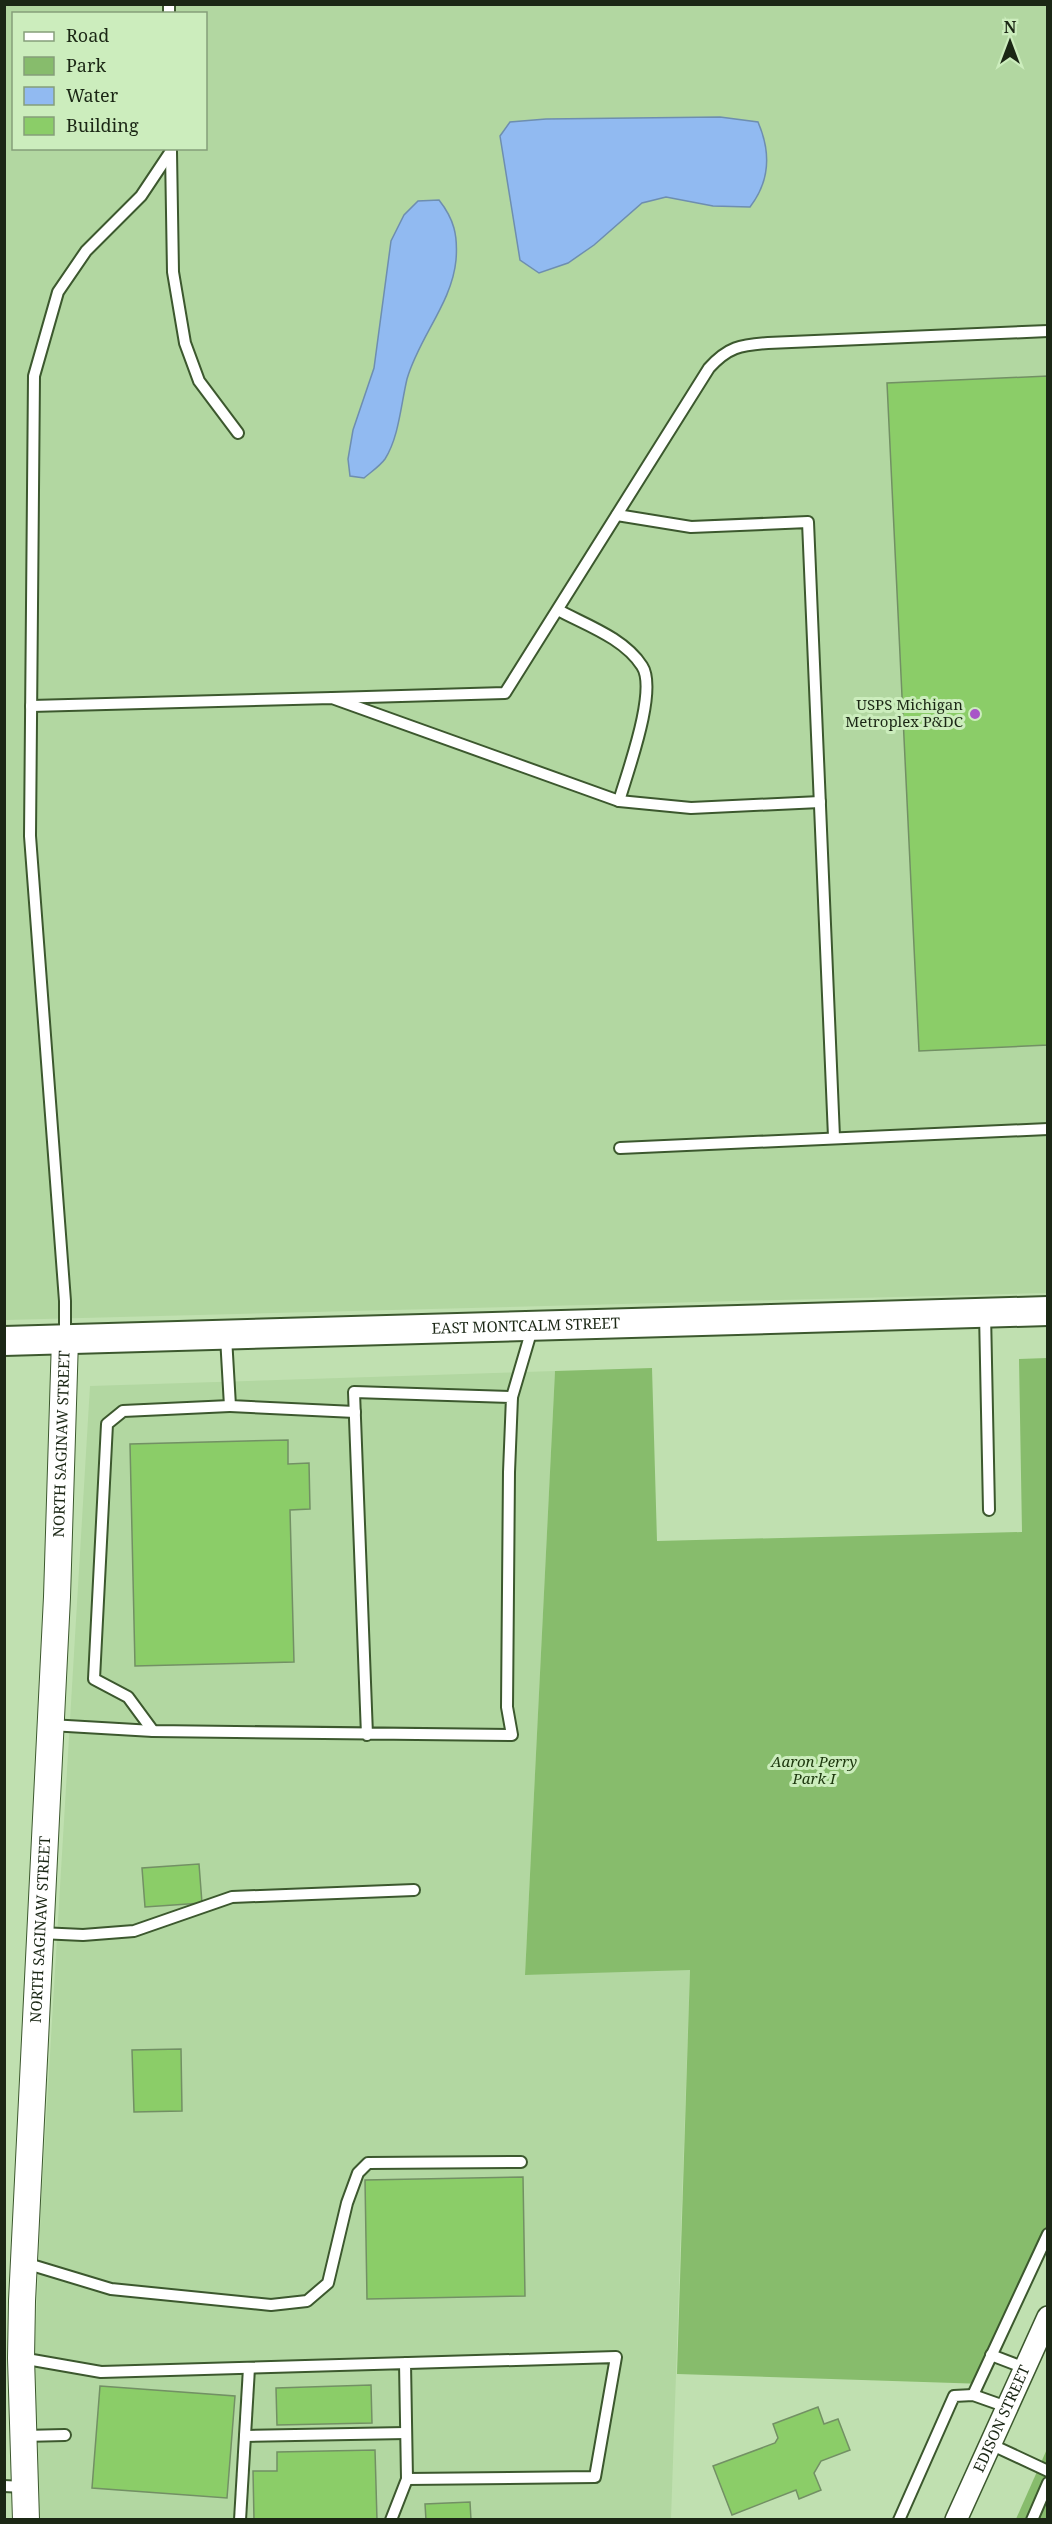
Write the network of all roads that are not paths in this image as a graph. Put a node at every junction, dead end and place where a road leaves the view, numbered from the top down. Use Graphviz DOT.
graph roads {
  1 [pos="171,150"];
  2 [pos="1047,331"];
  3 [pos="238,433"];
  4 [pos="617,515"];
  5 [pos="558,610"];
  6 [pos="332,698"];
  7 [pos="31,706"];
  8 [pos="619,801"];
  9 [pos="820,802"];
  10 [pos="1047,1129"];
  11 [pos="834,1137"];
  12 [pos="620,1148"];
  13 [pos="1047,1311"];
  14 [pos="985,1312"];
  15 [pos="533,1326"];
  16 [pos="226,1334"];
  17 [pos="65,1339"];
  18 [pos="4,1341"];
  19 [pos="512,1397"];
  20 [pos="230,1407"];
  21 [pos="355,1412"];
  22 [pos="989,1510"];
  23 [pos="50,1725"];
  24 [pos="153,1731"];
  25 [pos="368,1735"];
  26 [pos="414,1890"];
  27 [pos="40,1933"];
  28 [pos="521,2162"];
  29 [pos="1047,2234"];
  30 [pos="24,2263"];
  31 [pos="1047,2318"];
  32 [pos="991,2355"];
  33 [pos="13,2358"];
  34 [pos="405,2363"];
  35 [pos="249,2368"];
  36 [pos="1024,2368"];
  37 [pos="973,2395"];
  38 [pos="1007,2407"];
  39 [pos="406,2433"];
  40 [pos="65,2435"];
  41 [pos="23,2436"];
  42 [pos="245,2436"];
  43 [pos="990,2444"];
  44 [pos="1047,2471"];
  45 [pos="407,2479"];
  46 [pos="1047,2483"];
  47 [pos="15,2486"];
  48 [pos="26,2520"];
  49 [pos="240,2520"];
  50 [pos="391,2520"];
  51 [pos="899,2520"];
  52 [pos="956,2520"];
  53 [pos="1032,2520"];
  1 -- 3 [label="lane"];
  1 -- 7 [label="lane"];
  2 -- 4 [label="lane"];
  4 -- 5 [label="lane"];
  4 -- 9 [label="lane"];
  5 -- 6 [label="lane"];
  5 -- 8 [label="lane"];
  6 -- 7 [label="lane"];
  6 -- 8 [label="lane"];
  7 -- 17 [label="lane"];
  8 -- 9 [label="lane"];
  9 -- 11 [label="lane"];
  10 -- 11 [label="lane"];
  11 -- 12 [label="lane"];
  13 -- 14 [label="main road, EAST MONTCALM STREET"];
  14 -- 15 [label="main road, EAST MONTCALM STREET"];
  14 -- 22 [label="lane"];
  15 -- 16 [label="main road, EAST MONTCALM STREET"];
  15 -- 19 [label="lane"];
  16 -- 17 [label="main road, EAST MONTCALM STREET"];
  16 -- 20 [label="lane"];
  17 -- 18 [label="main road, EAST MONTCALM STREET"];
  17 -- 23 [label="street, NORTH SAGINAW STREET"];
  19 -- 21 [label="lane"];
  19 -- 25 [label="lane"];
  20 -- 21 [label="lane"];
  20 -- 24 [label="lane"];
  21 -- 25 [label="lane"];
  23 -- 24 [label="lane"];
  23 -- 27 [label="street, NORTH SAGINAW STREET"];
  24 -- 25 [label="lane"];
  26 -- 27 [label="lane"];
  27 -- 30 [label="street, NORTH SAGINAW STREET"];
  28 -- 30 [label="lane"];
  29 -- 32 [label="lane"];
  30 -- 33 [label="street, NORTH SAGINAW STREET"];
  31 -- 36 [label="street, EDISON STREET"];
  32 -- 36 [label="lane"];
  32 -- 37 [label="lane"];
  33 -- 35 [label="lane"];
  33 -- 41 [label="street, NORTH SAGINAW STREET"];
  34 -- 35 [label="lane"];
  34 -- 39 [label="lane"];
  34 -- 45 [label="lane"];
  35 -- 42 [label="lane"];
  36 -- 38 [label="street, EDISON STREET"];
  37 -- 38 [label="lane"];
  37 -- 51 [label="lane"];
  38 -- 43 [label="street, EDISON STREET"];
  39 -- 42 [label="lane"];
  39 -- 45 [label="lane"];
  40 -- 41 [label="lane"];
  41 -- 47 [label="street, NORTH SAGINAW STREET"];
  42 -- 49 [label="lane"];
  43 -- 44 [label="lane"];
  43 -- 52 [label="street, EDISON STREET"];
  45 -- 50 [label="lane"];
  46 -- 53 [label="lane"];
  47 -- 48 [label="street, NORTH SAGINAW STREET"];
}
